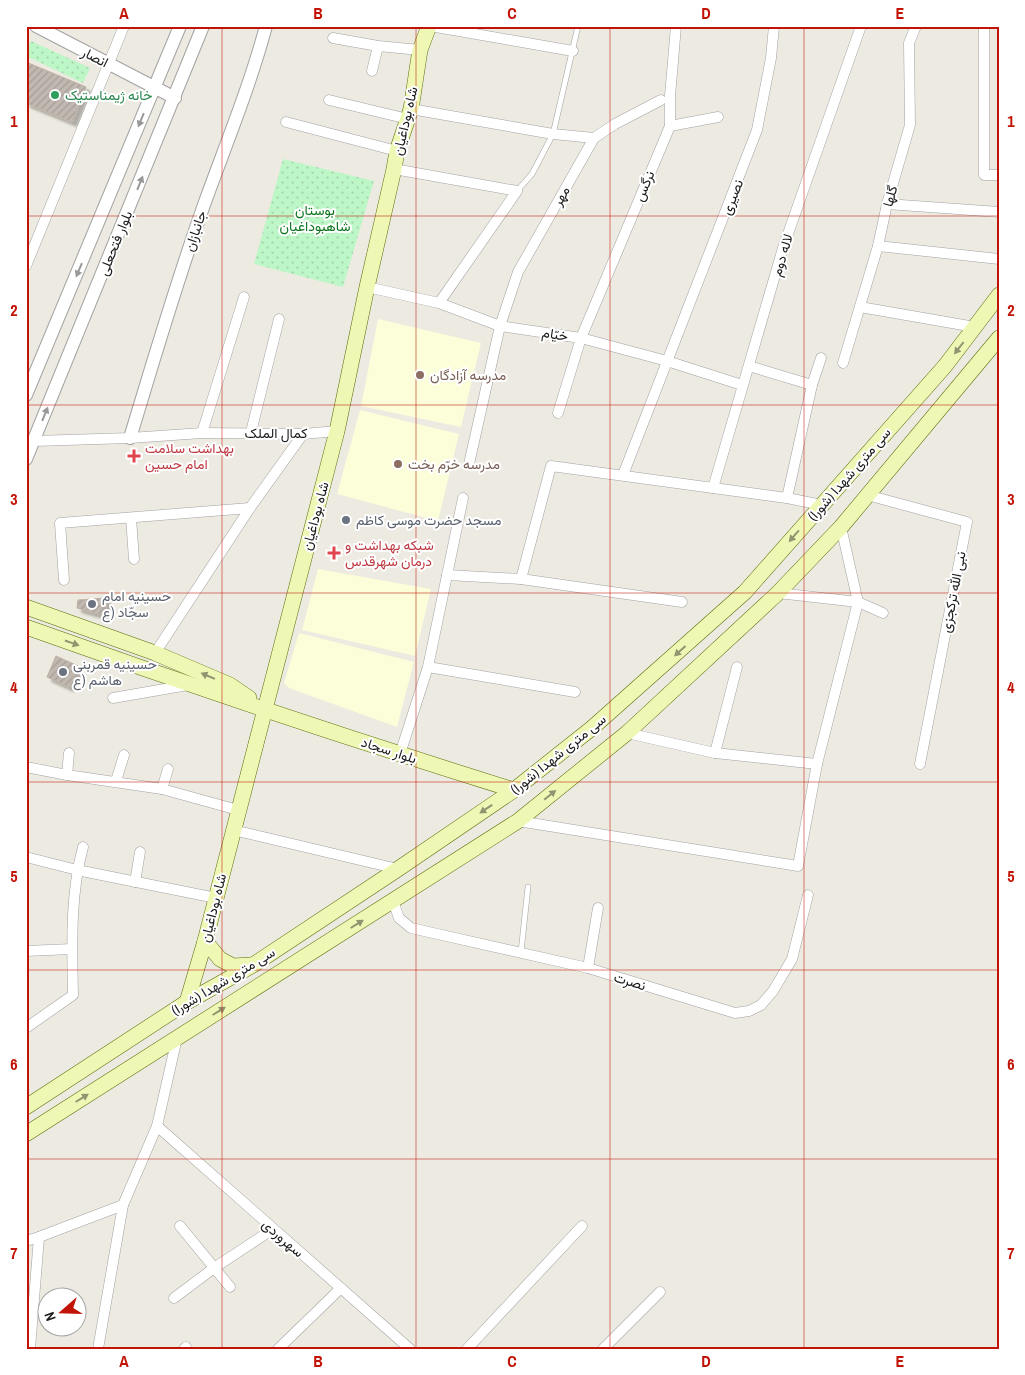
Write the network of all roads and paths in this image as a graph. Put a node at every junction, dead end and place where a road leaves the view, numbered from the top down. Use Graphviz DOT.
graph roads {
  1 [pos="36,26"];
  2 [pos="124,26"];
  3 [pos="180,26"];
  4 [pos="204,26"];
  5 [pos="266,26"];
  6 [pos="430,26"];
  7 [pos="578,26"];
  8 [pos="676,26"];
  9 [pos="774,26"];
  10 [pos="861,26"];
  11 [pos="916,26"];
  12 [pos="984,26"];
  13 [pos="333,38"];
  14 [pos="378,46"];
  15 [pos="420,50"];
  16 [pos="573,51"];
  17 [pos="108,64"];
  18 [pos="372,71"];
  19 [pos="154,87"];
  20 [pos="175,98"];
  21 [pos="329,100"];
  22 [pos="661,100"];
  23 [pos="409,114"];
  24 [pos="718,118"];
  25 [pos="286,122"];
  26 [pos="670,126"];
  27 [pos="553,134"];
  28 [pos="594,138"];
  29 [pos="397,151"];
  30 [pos="394,169"];
  31 [pos="999,175"];
  32 [pos="517,191"];
  33 [pos="888,204"];
  34 [pos="999,212"];
  35 [pos="878,246"];
  36 [pos="999,259"];
  37 [pos="26,266"];
  38 [pos="367,287"];
  39 [pos="999,295"];
  40 [pos="244,297"];
  41 [pos="440,303"];
  42 [pos="860,307"];
  43 [pos="279,318"];
  44 [pos="500,326"];
  45 [pos="975,327"];
  46 [pos="580,338"];
  47 [pos="999,338"];
  48 [pos="821,358"];
  49 [pos="667,362"];
  50 [pos="842,363"];
  51 [pos="749,366"];
  52 [pos="742,385"];
  53 [pos="812,385"];
  54 [pos="26,395"];
  55 [pos="558,413"];
  56 [pos="337,431"];
  57 [pos="251,432"];
  58 [pos="202,433"];
  59 [pos="303,434"];
  60 [pos="130,438"];
  61 [pos="34,440"];
  62 [pos="26,459"];
  63 [pos="469,464"];
  64 [pos="623,475"];
  65 [pos="713,488"];
  66 [pos="867,495"];
  67 [pos="463,498"];
  68 [pos="787,498"];
  69 [pos="822,505"];
  70 [pos="250,508"];
  71 [pos="131,518"];
  72 [pos="842,528"];
  73 [pos="134,559"];
  74 [pos="447,574"];
  75 [pos="521,579"];
  76 [pos="64,580"];
  77 [pos="778,594"];
  78 [pos="682,602"];
  79 [pos="858,602"];
  80 [pos="26,607"];
  81 [pos="883,613"];
  82 [pos="58,619"];
  83 [pos="26,627"];
  84 [pos="50,636"];
  85 [pos="155,653"];
  86 [pos="428,667"];
  87 [pos="737,667"];
  88 [pos="659,670"];
  89 [pos="189,684"];
  90 [pos="676,687"];
  91 [pos="575,692"];
  92 [pos="113,698"];
  93 [pos="265,709"];
  94 [pos="627,733"];
  95 [pos="715,752"];
  96 [pos="69,753"];
  97 [pos="400,754"];
  98 [pos="124,755"];
  99 [pos="817,764"];
  100 [pos="920,764"];
  101 [pos="26,767"];
  102 [pos="168,769"];
  103 [pos="67,775"];
  104 [pos="116,781"];
  105 [pos="162,789"];
  106 [pos="514,790"];
  107 [pos="238,810"];
  108 [pos="518,821"];
  109 [pos="233,830"];
  110 [pos="83,847"];
  111 [pos="140,852"];
  112 [pos="26,857"];
  113 [pos="398,869"];
  114 [pos="77,870"];
  115 [pos="135,882"];
  116 [pos="528,887"];
  117 [pos="808,895"];
  118 [pos="216,898"];
  119 [pos="393,901"];
  120 [pos="598,908"];
  121 [pos="205,941"];
  122 [pos="72,949"];
  123 [pos="26,951"];
  124 [pos="521,952"];
  125 [pos="253,965"];
  126 [pos="588,968"];
  127 [pos="187,1002"];
  128 [pos="26,1028"];
  129 [pos="177,1038"];
  130 [pos="44,1095"];
  131 [pos="26,1107"];
  132 [pos="56,1115"];
  133 [pos="157,1126"];
  134 [pos="26,1134"];
  135 [pos="123,1205"];
  136 [pos="180,1226"];
  137 [pos="582,1226"];
  138 [pos="274,1229"];
  139 [pos="39,1237"];
  140 [pos="26,1241"];
  141 [pos="214,1268"];
  142 [pos="230,1287"];
  143 [pos="341,1288"];
  144 [pos="660,1292"];
  145 [pos="174,1298"];
  146 [pos="30,1349"];
  147 [pos="98,1349"];
  148 [pos="278,1349"];
  149 [pos="410,1349"];
  150 [pos="467,1349"];
  151 [pos="603,1349"];
  1 -- 17 [label="street, انصار"];
  2 -- 17 [label="street"];
  3 -- 19 [label="street, بلوار فتحعلی"];
  4 -- 20 [label="street, بلوار فتحعلی"];
  5 -- 60 [label="street, جانبازان"];
  6 -- 15 [label="main road, شاه بوداغیان"];
  6 -- 16 [label="street"];
  7 -- 16 [label="lane"];
  8 -- 26 [label="street, نرگس"];
  9 -- 49 [label="street, نصیری"];
  10 -- 51 [label="street, لاله دوم"];
  11 -- 33 [label="street, گلها"];
  12 -- 31 [label="street"];
  13 -- 14 [label="street"];
  14 -- 15 [label="street"];
  14 -- 18 [label="street"];
  15 -- 23 [label="main road, شاه بوداغیان"];
  16 -- 27 [label="lane"];
  17 -- 19 [label="street, انصار"];
  17 -- 37 [label="street"];
  19 -- 20 [label="street, انصار"];
  19 -- 54 [label="street, بلوار فتحعلی, one-way"];
  61 -- 20 [label="street, بلوار فتحعلی, one-way"];
  21 -- 23 [label="street"];
  22 -- 28 [label="street, مهر"];
  23 -- 27 [label="street"];
  23 -- 29 [label="main road, شاه بوداغیان"];
  24 -- 26 [label="street"];
  25 -- 29 [label="street"];
  26 -- 46 [label="street, نرگس"];
  27 -- 28 [label="street"];
  27 -- 32 [label="lane"];
  28 -- 44 [label="street, مهر"];
  29 -- 30 [label="main road, شاه بوداغیان"];
  30 -- 32 [label="street"];
  30 -- 38 [label="main road, شاه بوداغیان"];
  32 -- 41 [label="street"];
  33 -- 34 [label="street"];
  33 -- 35 [label="street, گلها"];
  35 -- 36 [label="street"];
  35 -- 42 [label="street, گلها"];
  38 -- 41 [label="street, خیّام"];
  38 -- 56 [label="main road, شاه بوداغیان"];
  39 -- 45 [label="main road, سی متری شهدا (شورا)"];
  40 -- 58 [label="street"];
  41 -- 44 [label="street, خیّام"];
  42 -- 45 [label="street"];
  42 -- 50 [label="street, گلها"];
  43 -- 57 [label="street"];
  44 -- 46 [label="street, خیّام"];
  44 -- 63 [label="street, مهر"];
  45 -- 69 [label="main road, سی متری شهدا (شورا), one-way"];
  46 -- 49 [label="street, خیّام"];
  46 -- 55 [label="street, نرگس"];
  47 -- 66 [label="main road, سی متری شهدا (شورا)"];
  48 -- 53 [label="street"];
  49 -- 52 [label="street, خیّام"];
  49 -- 64 [label="street, نصیری"];
  51 -- 52 [label="street, لاله دوم"];
  51 -- 53 [label="street"];
  52 -- 65 [label="street, لاله دوم"];
  53 -- 68 [label="street"];
  56 -- 59 [label="street, کمال الملک"];
  56 -- 93 [label="main road, شاه بوداغیان"];
  57 -- 58 [label="street, کمال الملک"];
  57 -- 59 [label="street, کمال الملک"];
  58 -- 60 [label="street, کمال الملک"];
  59 -- 70 [label="street"];
  60 -- 61 [label="street, کمال الملک"];
  61 -- 62 [label="street, بلوار فتحعلی"];
  64 -- 65 [label="street"];
  64 -- 75 [label="street"];
  65 -- 68 [label="street"];
  66 -- 72 [label="main road, سی متری شهدا (شورا)"];
  66 -- 100 [label="street, نبی الله ترکجزی"];
  67 -- 74 [label="street"];
  68 -- 69 [label="street"];
  69 -- 88 [label="main road, سی متری شهدا (شورا), one-way"];
  70 -- 71 [label="street"];
  70 -- 85 [label="street"];
  71 -- 73 [label="street"];
  71 -- 76 [label="street"];
  72 -- 77 [label="main road, سی متری شهدا (شورا)"];
  72 -- 79 [label="street"];
  74 -- 75 [label="street"];
  74 -- 86 [label="street"];
  75 -- 78 [label="street"];
  77 -- 79 [label="street"];
  77 -- 90 [label="main road, سی متری شهدا (شورا)"];
  79 -- 81 [label="street"];
  79 -- 99 [label="street"];
  80 -- 82 [label="main road, بلوار سجاد"];
  82 -- 84 [label="main road"];
  82 -- 85 [label="main road, بلوار سجاد"];
  83 -- 84 [label="main road, بلوار سجاد"];
  84 -- 89 [label="main road, بلوار سجاد, one-way"];
  93 -- 85 [label="main road, بلوار سجاد, one-way"];
  86 -- 91 [label="street"];
  86 -- 97 [label="street"];
  87 -- 95 [label="street"];
  88 -- 90 [label="main road"];
  88 -- 106 [label="main road, سی متری شهدا (شورا)"];
  89 -- 92 [label="street"];
  89 -- 93 [label="main road, بلوار سجاد"];
  90 -- 94 [label="main road, سی متری شهدا (شورا)"];
  93 -- 97 [label="main road, بلوار سجاد"];
  93 -- 107 [label="main road, شاه بوداغیان"];
  94 -- 95 [label="street"];
  108 -- 94 [label="main road, سی متری شهدا (شورا), one-way"];
  95 -- 99 [label="street"];
  96 -- 103 [label="street"];
  97 -- 106 [label="main road, بلوار سجاد"];
  98 -- 104 [label="street"];
  99 -- 108 [label="street"];
  101 -- 103 [label="street"];
  102 -- 105 [label="street"];
  103 -- 104 [label="street"];
  104 -- 105 [label="street"];
  105 -- 107 [label="street"];
  106 -- 113 [label="main road, سی متری شهدا (شورا), one-way"];
  107 -- 109 [label="main road, شاه بوداغیان"];
  108 -- 119 [label="main road, سی متری شهدا (شورا)"];
  109 -- 113 [label="street"];
  109 -- 118 [label="main road, شاه بوداغیان"];
  110 -- 114 [label="street"];
  111 -- 115 [label="street"];
  112 -- 114 [label="street"];
  113 -- 125 [label="main road, سی متری شهدا (شورا)"];
  114 -- 115 [label="street"];
  114 -- 122 [label="street"];
  115 -- 118 [label="street"];
  116 -- 124 [label="lane"];
  117 -- 126 [label="street, نصرت"];
  118 -- 121 [label="main road, شاه بوداغیان"];
  119 -- 124 [label="street, نصرت"];
  129 -- 119 [label="main road, سی متری شهدا (شورا), one-way"];
  120 -- 126 [label="street"];
  121 -- 125 [label="main road"];
  121 -- 127 [label="main road, شاه بوداغیان"];
  122 -- 123 [label="street"];
  122 -- 128 [label="street"];
  124 -- 126 [label="street, نصرت"];
  125 -- 127 [label="main road, سی متری شهدا (شورا)"];
  127 -- 130 [label="main road, سی متری شهدا (شورا)"];
  132 -- 129 [label="main road, سی متری شهدا (شورا), one-way"];
  129 -- 133 [label="street"];
  130 -- 131 [label="main road, سی متری شهدا (شورا)"];
  130 -- 132 [label="main road"];
  132 -- 134 [label="main road, سی متری شهدا (شورا)"];
  133 -- 135 [label="street"];
  133 -- 138 [label="street, سهروردی"];
  135 -- 139 [label="street"];
  135 -- 147 [label="street"];
  136 -- 141 [label="street"];
  137 -- 150 [label="street"];
  138 -- 141 [label="street"];
  138 -- 143 [label="street, سهروردی"];
  139 -- 140 [label="street"];
  139 -- 146 [label="street"];
  141 -- 142 [label="street"];
  141 -- 145 [label="street"];
  143 -- 148 [label="street"];
  143 -- 149 [label="street, سهروردی"];
  144 -- 151 [label="street"];
}
